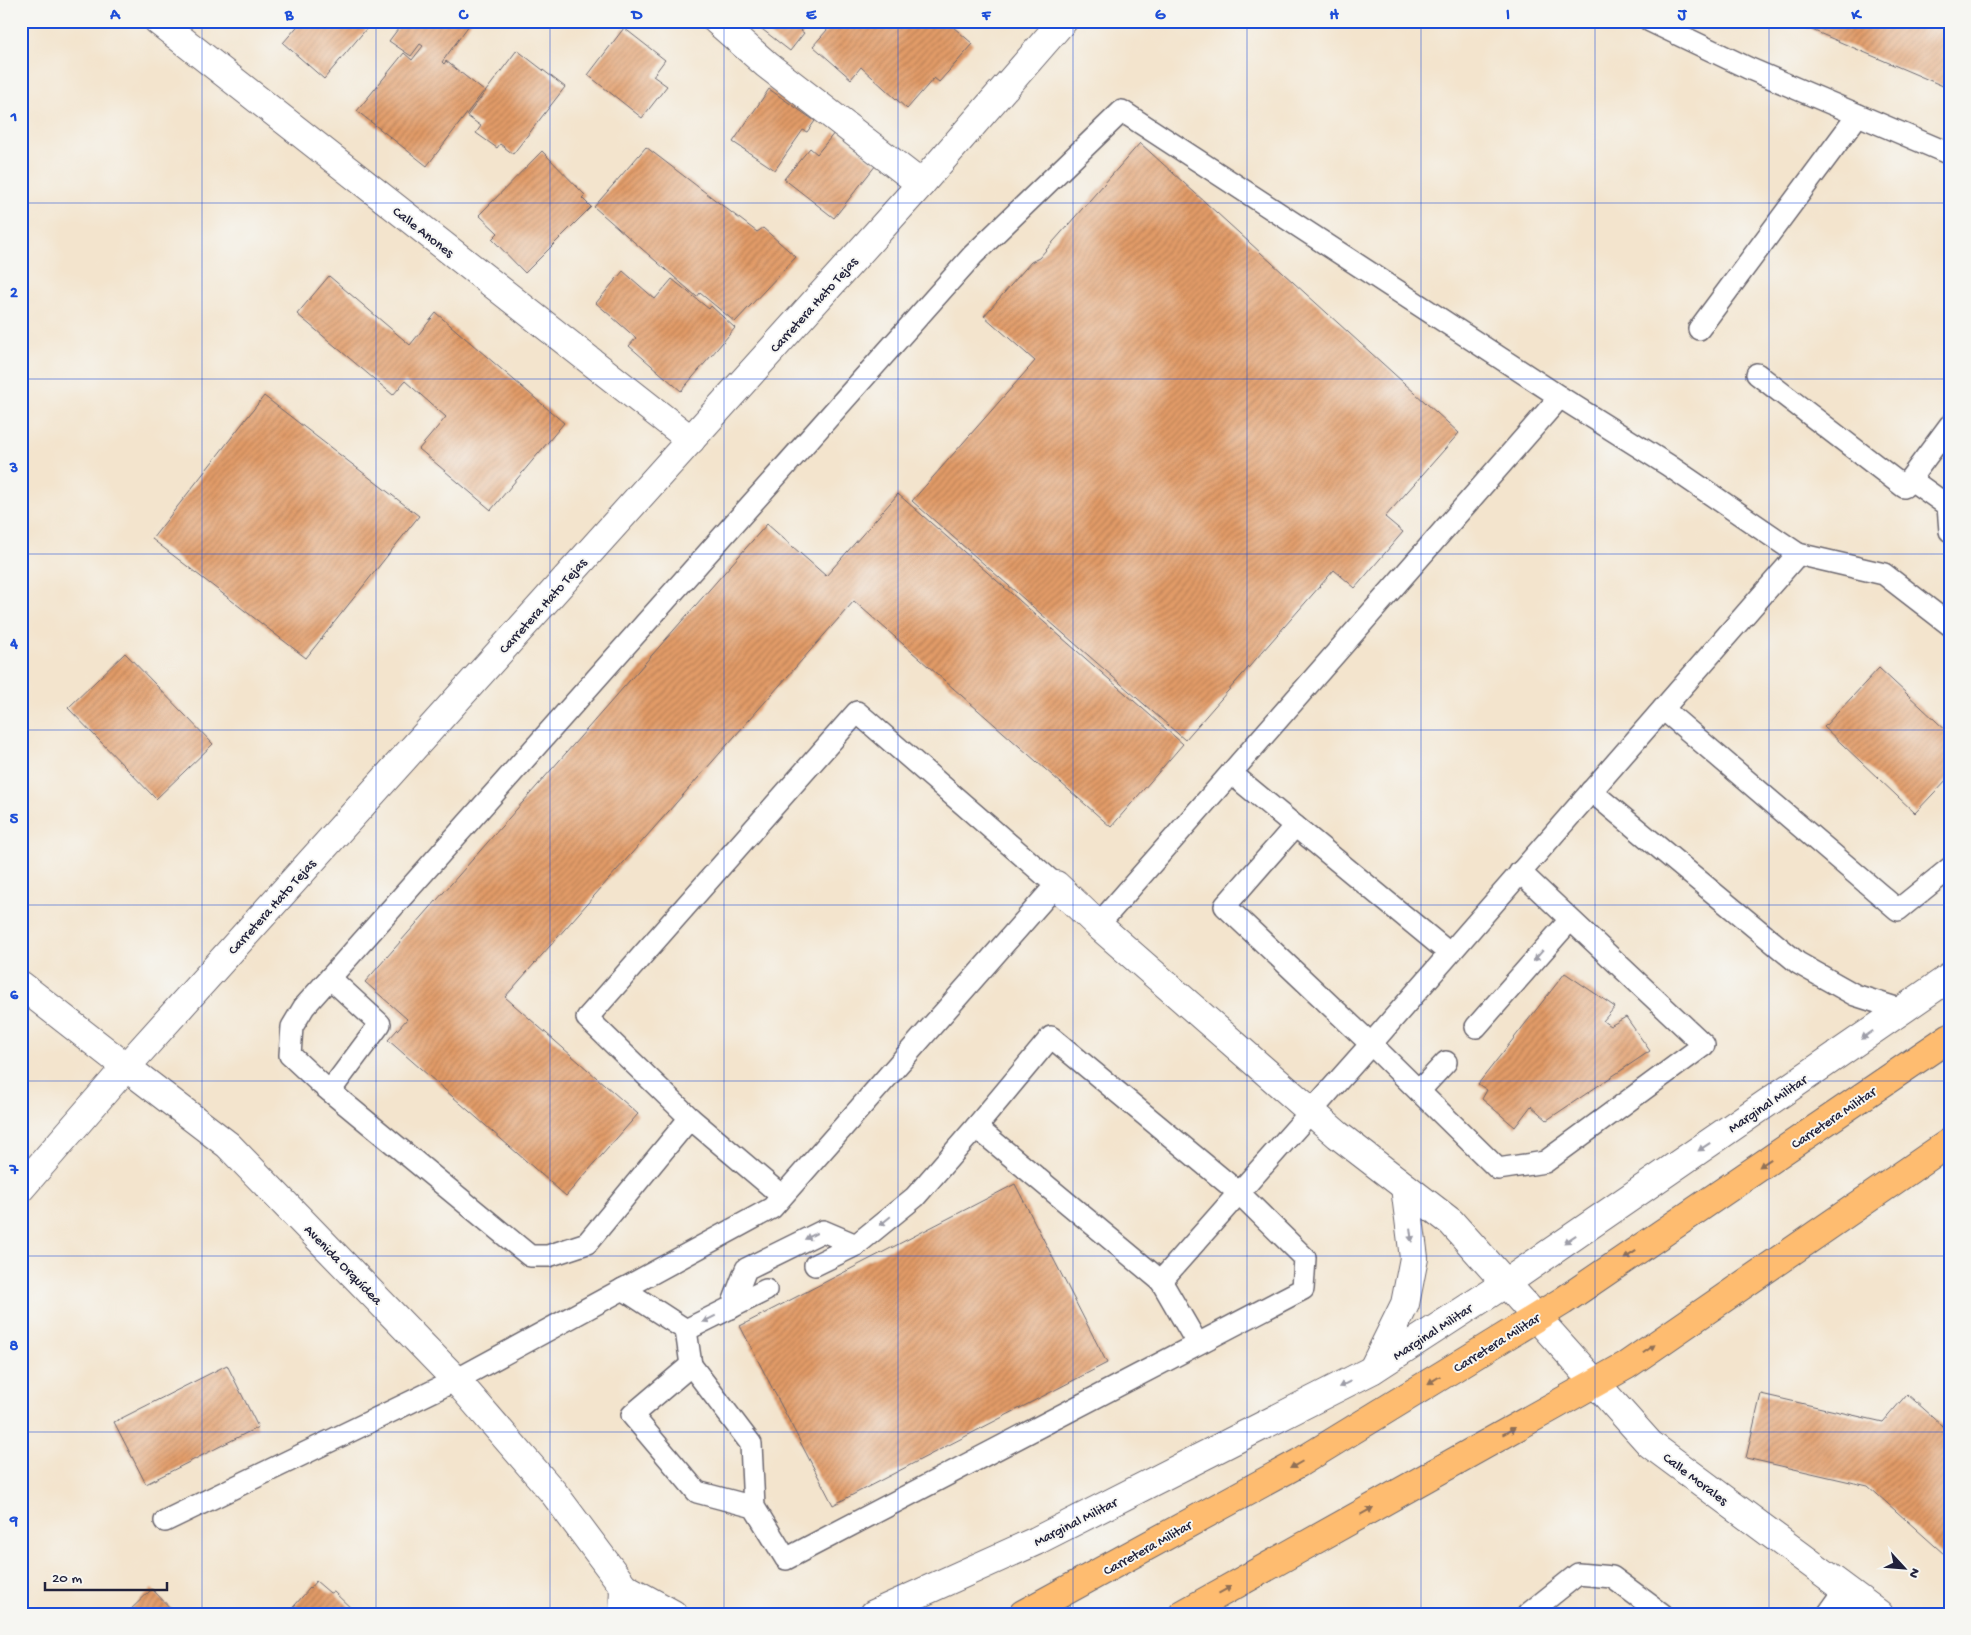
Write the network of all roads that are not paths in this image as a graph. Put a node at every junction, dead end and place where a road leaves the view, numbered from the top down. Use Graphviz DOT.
graph roads {
  1 [pos="158,21"];
  2 [pos="717,21"];
  3 [pos="1063,21"];
  4 [pos="1650,21"];
  5 [pos="1858,115"];
  6 [pos="1950,154"];
  7 [pos="921,184"];
  8 [pos="1699,329"];
  9 [pos="1757,374"];
  10 [pos="1560,397"];
  11 [pos="1950,425"];
  12 [pos="691,440"];
  13 [pos="1910,479"];
  14 [pos="1949,507"];
  15 [pos="1950,531"];
  16 [pos="1798,554"];
  17 [pos="1950,625"];
  18 [pos="1663,709"];
  19 [pos="1231,773"];
  20 [pos="1591,791"];
  21 [pos="1295,826"];
  22 [pos="1950,868"];
  23 [pos="1520,872"];
  24 [pos="1056,885"];
  25 [pos="1570,920"];
  26 [pos="1098,925"];
  27 [pos="1449,953"];
  28 [pos="1950,977"];
  29 [pos="330,978"];
  30 [pos="21,985"];
  31 [pos="1902,1010"];
  32 [pos="1476,1027"];
  33 [pos="1950,1037"];
  34 [pos="1371,1044"];
  35 [pos="1446,1062"];
  36 [pos="126,1067"];
  37 [pos="1419,1091"];
  38 [pos="330,1092"];
  39 [pos="1311,1111"];
  40 [pos="690,1118"];
  41 [pos="976,1127"];
  42 [pos="1950,1142"];
  43 [pos="1405,1187"];
  44 [pos="21,1188"];
  45 [pos="1239,1193"];
  46 [pos="782,1196"];
  47 [pos="856,1245"];
  48 [pos="815,1266"];
  49 [pos="1161,1281"];
  50 [pos="1506,1283"];
  51 [pos="622,1290"];
  52 [pos="766,1290"];
  53 [pos="731,1308"];
  54 [pos="1536,1317"];
  55 [pos="686,1330"];
  56 [pos="1197,1343"];
  57 [pos="691,1365"];
  58 [pos="1372,1370"];
  59 [pos="456,1380"];
  60 [pos="1595,1384"];
  61 [pos="754,1507"];
  62 [pos="165,1521"];
  63 [pos="624,1587"];
  64 [pos="1846,1590"];
  65 [pos="623,1614"];
  66 [pos="672,1614"];
  67 [pos="874,1614"];
  68 [pos="1023,1614"];
  69 [pos="1183,1614"];
  70 [pos="1528,1614"];
  71 [pos="1662,1614"];
  72 [pos="1828,1614"];
  73 [pos="1879,1614"];
  1 -- 12 [label="street, Calle Anones"];
  2 -- 7 [label="street"];
  3 -- 7 [label="street, Carretera Hato Tejas"];
  4 -- 5 [label="lane"];
  5 -- 6 [label="lane"];
  5 -- 8 [label="lane"];
  7 -- 12 [label="street, Carretera Hato Tejas"];
  9 -- 13 [label="lane"];
  10 -- 16 [label="lane"];
  10 -- 19 [label="lane"];
  10 -- 29 [label="lane"];
  11 -- 13 [label="lane"];
  12 -- 36 [label="street, Carretera Hato Tejas"];
  13 -- 14 [label="lane"];
  14 -- 15 [label="lane"];
  16 -- 17 [label="lane"];
  16 -- 18 [label="lane"];
  18 -- 20 [label="lane"];
  18 -- 22 [label="lane"];
  19 -- 21 [label="lane"];
  19 -- 26 [label="lane"];
  20 -- 23 [label="lane"];
  20 -- 31 [label="lane"];
  21 -- 27 [label="lane"];
  21 -- 34 [label="lane"];
  23 -- 25 [label="lane"];
  23 -- 27 [label="lane"];
  24 -- 26 [label="street, Calle Morales"];
  24 -- 40 [label="lane"];
  24 -- 46 [label="lane"];
  25 -- 32 [label="lane, one-way"];
  25 -- 37 [label="lane"];
  26 -- 39 [label="street, Calle Morales"];
  27 -- 34 [label="lane"];
  28 -- 31 [label="street, Marginal Militar"];
  29 -- 38 [label="lane"];
  29 -- 38 [label="lane"];
  30 -- 36 [label="street, Avenida Orquídea"];
  31 -- 50 [label="street, Marginal Militar, one-way"];
  33 -- 54 [label="main road, Carretera Militar, one-way"];
  34 -- 37 [label="lane"];
  34 -- 39 [label="lane"];
  35 -- 37 [label="lane"];
  36 -- 44 [label="street, Carretera Hato Tejas"];
  36 -- 59 [label="street, Avenida Orquídea"];
  38 -- 40 [label="lane"];
  39 -- 43 [label="street, Calle Morales"];
  39 -- 45 [label="lane"];
  40 -- 46 [label="lane"];
  41 -- 45 [label="lane"];
  41 -- 47 [label="lane, one-way"];
  41 -- 49 [label="lane"];
  60 -- 42 [label="main road, one-way"];
  43 -- 50 [label="street, Calle Morales"];
  43 -- 58 [label="street, one-way"];
  45 -- 49 [label="lane"];
  45 -- 56 [label="lane"];
  46 -- 51 [label="lane"];
  47 -- 48 [label="lane"];
  47 -- 53 [label="lane, one-way"];
  49 -- 56 [label="lane"];
  50 -- 54 [label="street, Calle Morales"];
  50 -- 58 [label="street, Marginal Militar"];
  51 -- 55 [label="lane"];
  51 -- 59 [label="lane"];
  52 -- 53 [label="lane"];
  53 -- 55 [label="lane, one-way"];
  54 -- 60 [label="street, Calle Morales"];
  54 -- 68 [label="main road, Carretera Militar, one-way"];
  55 -- 57 [label="lane"];
  56 -- 61 [label="lane"];
  57 -- 61 [label="lane"];
  57 -- 61 [label="lane"];
  58 -- 67 [label="street, Marginal Militar, one-way"];
  59 -- 62 [label="lane"];
  59 -- 63 [label="street, Avenida Orquídea"];
  60 -- 64 [label="street, Calle Morales"];
  69 -- 60 [label="main road, one-way"];
  63 -- 65 [label="street"];
  63 -- 66 [label="street"];
  64 -- 72 [label="lane"];
  64 -- 73 [label="street, Calle Morales"];
  70 -- 71 [label="lane"];
}
